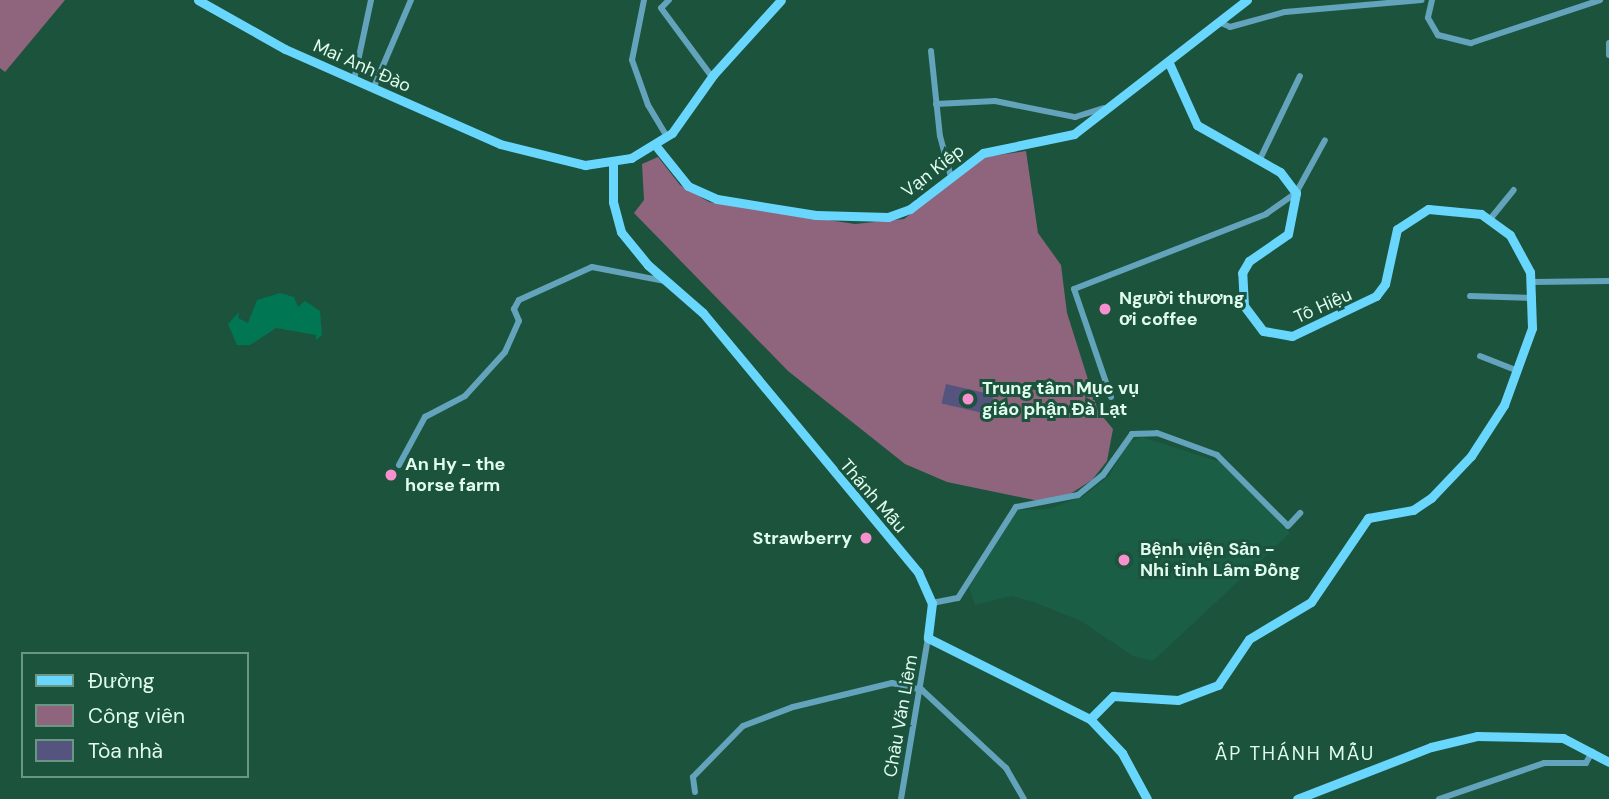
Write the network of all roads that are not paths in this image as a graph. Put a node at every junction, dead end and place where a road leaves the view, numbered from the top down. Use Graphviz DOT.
graph roads {
  1 [pos="198,0"];
  2 [pos="371,0"];
  3 [pos="411,0"];
  4 [pos="644,0"];
  5 [pos="669,0"];
  6 [pos="780,0"];
  7 [pos="1247,0"];
  8 [pos="1421,0"];
  9 [pos="1432,0"];
  10 [pos="1600,0"];
  11 [pos="1219,22"];
  12 [pos="1609,43"];
  13 [pos="932,51"];
  14 [pos="1609,55"];
  15 [pos="1169,63"];
  16 [pos="1300,76"];
  17 [pos="712,78"];
  18 [pos="354,80"];
  19 [pos="373,89"];
  20 [pos="936,104"];
  21 [pos="1112,106"];
  22 [pos="667,137"];
  23 [pos="1325,140"];
  24 [pos="656,146"];
  25 [pos="1260,159"];
  26 [pos="613,163"];
  27 [pos="950,174"];
  28 [pos="1514,190"];
  29 [pos="1296,193"];
  30 [pos="1491,218"];
  31 [pos="666,281"];
  32 [pos="1609,281"];
  33 [pos="1532,282"];
  34 [pos="1470,296"];
  35 [pos="1533,298"];
  36 [pos="1480,356"];
  37 [pos="1518,371"];
  38 [pos="1111,397"];
  39 [pos="400,465"];
  40 [pos="1300,513"];
  41 [pos="932,603"];
  42 [pos="928,638"];
  43 [pos="922,690"];
  44 [pos="1090,719"];
  45 [pos="1592,752"];
  46 [pos="1609,762"];
  47 [pos="695,792"];
  48 [pos="901,799"];
  49 [pos="1024,799"];
  50 [pos="1147,799"];
  51 [pos="1297,799"];
  52 [pos="1440,799"];
  1 -- 18 [label="street, Mai Anh Đào"];
  2 -- 18 [label="street"];
  3 -- 19 [label="street"];
  4 -- 22 [label="street"];
  5 -- 17 [label="street"];
  6 -- 17 [label="street"];
  7 -- 11 [label="street, Vạn Kiếp"];
  8 -- 11 [label="street"];
  9 -- 10 [label="street"];
  11 -- 15 [label="street, Vạn Kiếp"];
  12 -- 14 [label="street"];
  13 -- 20 [label="street"];
  15 -- 21 [label="street, Vạn Kiếp"];
  15 -- 25 [label="street"];
  16 -- 25 [label="street"];
  17 -- 22 [label="street"];
  18 -- 19 [label="street, Mai Anh Đào"];
  19 -- 26 [label="street, Mai Anh Đào"];
  20 -- 21 [label="street"];
  20 -- 27 [label="street"];
  21 -- 27 [label="street, Vạn Kiếp"];
  22 -- 24 [label="street"];
  23 -- 29 [label="street"];
  24 -- 26 [label="street"];
  24 -- 27 [label="street, Vạn Kiếp"];
  25 -- 29 [label="street"];
  26 -- 31 [label="street, Thánh Mẫu"];
  28 -- 30 [label="street"];
  29 -- 30 [label="street, Tô Hiệu"];
  29 -- 38 [label="street"];
  30 -- 33 [label="street"];
  31 -- 39 [label="street"];
  31 -- 41 [label="street, Thánh Mẫu"];
  32 -- 33 [label="street"];
  33 -- 35 [label="street"];
  34 -- 35 [label="street"];
  35 -- 37 [label="street"];
  36 -- 37 [label="street"];
  37 -- 44 [label="street"];
  40 -- 41 [label="street"];
  41 -- 42 [label="street"];
  42 -- 43 [label="street, Châu Văn Liêm"];
  42 -- 44 [label="street"];
  43 -- 47 [label="street"];
  43 -- 48 [label="street, Châu Văn Liêm"];
  43 -- 49 [label="street"];
  44 -- 50 [label="street"];
  45 -- 46 [label="street"];
  45 -- 51 [label="street"];
  45 -- 52 [label="street"];
}
